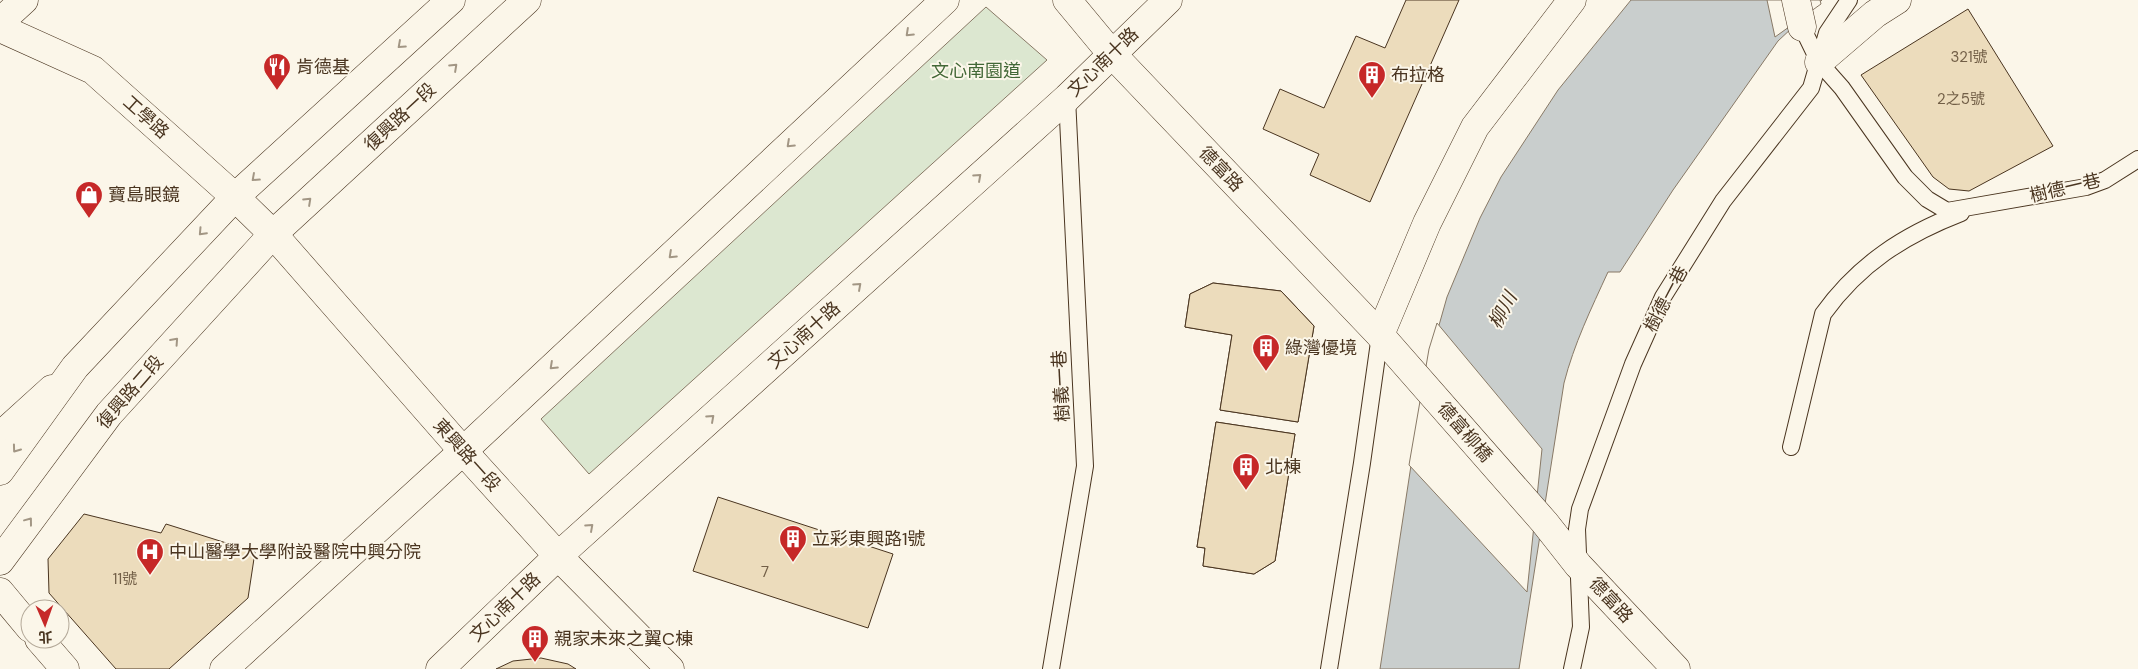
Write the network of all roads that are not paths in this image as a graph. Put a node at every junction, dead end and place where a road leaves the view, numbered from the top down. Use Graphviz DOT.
graph roads {
  1 [pos="24,0"];
  2 [pos="451,0"];
  3 [pos="527,0"];
  4 [pos="945,0"];
  5 [pos="1067,0"];
  6 [pos="1168,0"];
  7 [pos="1572,0"];
  8 [pos="1796,0"];
  9 [pos="1848,0"];
  10 [pos="1897,0"];
  11 [pos="0,22"];
  12 [pos="1802,27"];
  13 [pos="0,28"];
  14 [pos="1111,53"];
  15 [pos="1819,62"];
  16 [pos="1067,98"];
  17 [pos="2138,159"];
  18 [pos="235,197"];
  19 [pos="1987,204"];
  20 [pos="273,234"];
  21 [pos="1380,335"];
  22 [pos="75,367"];
  23 [pos="0,436"];
  24 [pos="1792,447"];
  25 [pos="463,451"];
  26 [pos="0,471"];
  27 [pos="1549,529"];
  28 [pos="558,556"];
  29 [pos="0,560"];
  30 [pos="1578,564"];
  31 [pos="0,592"];
  32 [pos="20,616"];
  33 [pos="48,649"];
  34 [pos="65,669"];
  35 [pos="224,669"];
  36 [pos="440,669"];
  37 [pos="670,669"];
  38 [pos="1051,669"];
  39 [pos="1329,669"];
  40 [pos="1572,669"];
  41 [pos="1676,669"];
  1 -- 11 [label="street"];
  2 -- 18 [label="street, one-way"];
  20 -- 3 [label="street, 復興路一段, one-way"];
  4 -- 25 [label="street, one-way"];
  5 -- 14 [label="street, 德富路"];
  6 -- 14 [label="street, 文心南十路"];
  7 -- 21 [label="street"];
  8 -- 12 [label="street"];
  9 -- 15 [label="lane, 樹德一巷"];
  10 -- 15 [label="street"];
  12 -- 15 [label="lane, 樹德一巷"];
  13 -- 18 [label="street, 工學路"];
  14 -- 16 [label="street, 文心南十路"];
  14 -- 21 [label="street, 德富路"];
  15 -- 19 [label="lane, 樹德一巷"];
  15 -- 30 [label="lane, 樹德一巷"];
  28 -- 16 [label="street, 文心南十路, one-way"];
  16 -- 38 [label="lane, 樹義一巷"];
  17 -- 19 [label="lane, 樹德一巷"];
  18 -- 20 [label="street, 工學路"];
  18 -- 22 [label="street, one-way"];
  19 -- 24 [label="lane, 樹德一巷"];
  20 -- 25 [label="street, 東興路一段"];
  29 -- 20 [label="street, 復興路二段, one-way"];
  21 -- 27 [label="street, 德富柳橋"];
  21 -- 39 [label="lane"];
  22 -- 23 [label="street"];
  22 -- 26 [label="street, one-way"];
  25 -- 28 [label="street, 東興路一段"];
  25 -- 35 [label="street"];
  27 -- 30 [label="street, 德富路"];
  28 -- 36 [label="street, 文心南十路"];
  28 -- 37 [label="street, 東興路一段"];
  30 -- 40 [label="lane, 樹德一巷"];
  30 -- 41 [label="street, 德富路"];
  31 -- 32 [label="street"];
  33 -- 34 [label="street"];
}
